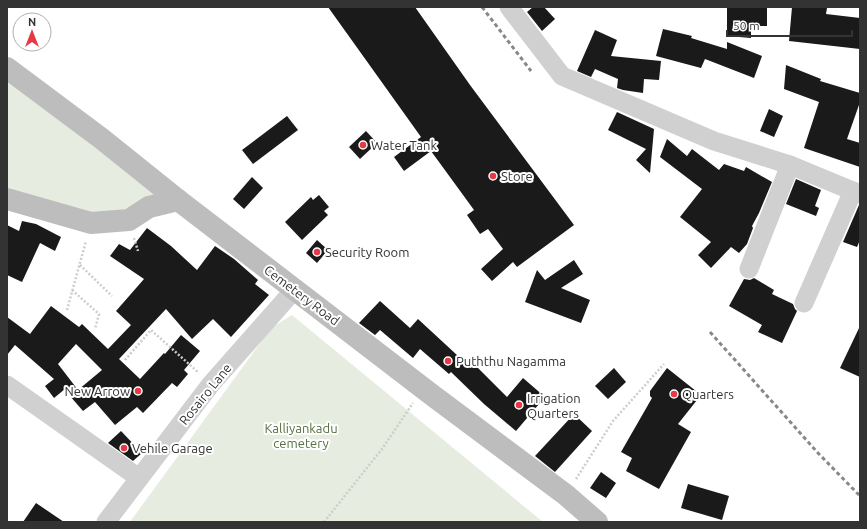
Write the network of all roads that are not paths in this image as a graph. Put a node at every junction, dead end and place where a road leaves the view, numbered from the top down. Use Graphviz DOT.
graph roads {
  1 [pos="509,7"];
  2 [pos="7,68"];
  3 [pos="790,165"];
  4 [pos="857,193"];
  5 [pos="7,198"];
  6 [pos="178,200"];
  7 [pos="749,269"];
  8 [pos="295,289"];
  9 [pos="804,303"];
  10 [pos="7,385"];
  11 [pos="139,478"];
  12 [pos="106,522"];
  13 [pos="596,522"];
  1 -- 3 [label="street"];
  2 -- 6 [label="main road, Cemetery Road"];
  3 -- 4 [label="street"];
  3 -- 7 [label="street"];
  4 -- 9 [label="street"];
  5 -- 6 [label="main road"];
  6 -- 8 [label="main road, Cemetery Road"];
  8 -- 11 [label="street, Rosairo Lane"];
  8 -- 13 [label="main road, Cemetery Road"];
  10 -- 11 [label="street"];
  11 -- 12 [label="street, Rosairo Lane"];
}
